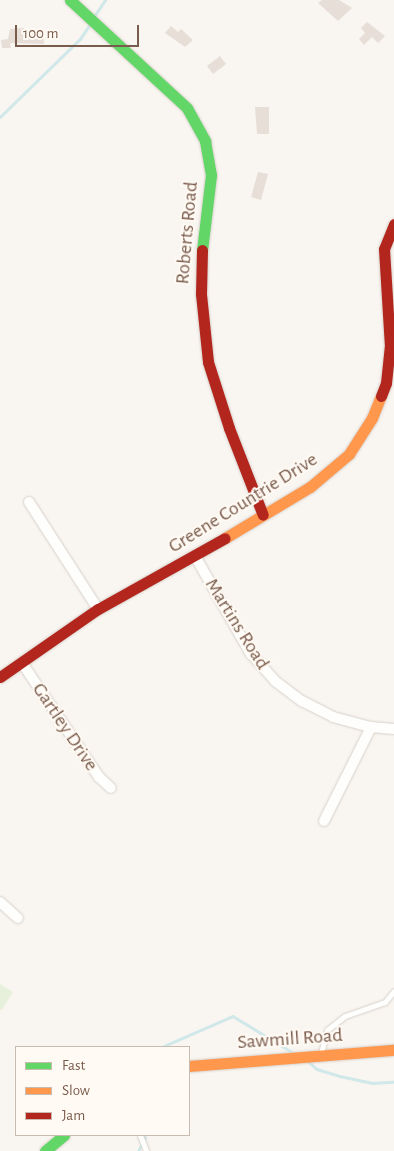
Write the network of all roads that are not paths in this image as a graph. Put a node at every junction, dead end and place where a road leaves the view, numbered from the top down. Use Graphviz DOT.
graph roads {
  1 [pos="70,0"];
  2 [pos="394,224"];
  3 [pos="29,502"];
  4 [pos="263,515"];
  5 [pos="195,556"];
  6 [pos="98,609"];
  7 [pos="22,663"];
  8 [pos="0,677"];
  9 [pos="371,727"];
  10 [pos="394,729"];
  11 [pos="112,788"];
  12 [pos="324,821"];
  13 [pos="0,902"];
  14 [pos="18,918"];
  15 [pos="394,991"];
  16 [pos="394,1050"];
  17 [pos="321,1056"];
  18 [pos="190,1066"];
  19 [pos="63,1136"];
  20 [pos="140,1136"];
  21 [pos="44,1151"];
  22 [pos="146,1151"];
  1 -- 4 [label="street, Roberts Road"];
  2 -- 4 [label="street, Greene Countrie Drive"];
  3 -- 6 [label="street"];
  4 -- 5 [label="street, Greene Countrie Drive"];
  5 -- 6 [label="street, Greene Countrie Drive"];
  5 -- 9 [label="street, Martins Road"];
  6 -- 7 [label="street, Greene Countrie Drive"];
  7 -- 8 [label="street, Greene Countrie Drive"];
  7 -- 11 [label="street, Gartley Drive"];
  9 -- 10 [label="street, Martins Road"];
  9 -- 12 [label="street"];
  13 -- 14 [label="street"];
  15 -- 17 [label="lane"];
  16 -- 17 [label="street, Sawmill Road"];
  17 -- 18 [label="street, Sawmill Road"];
  19 -- 21 [label="street"];
  20 -- 22 [label="lane"];
}
